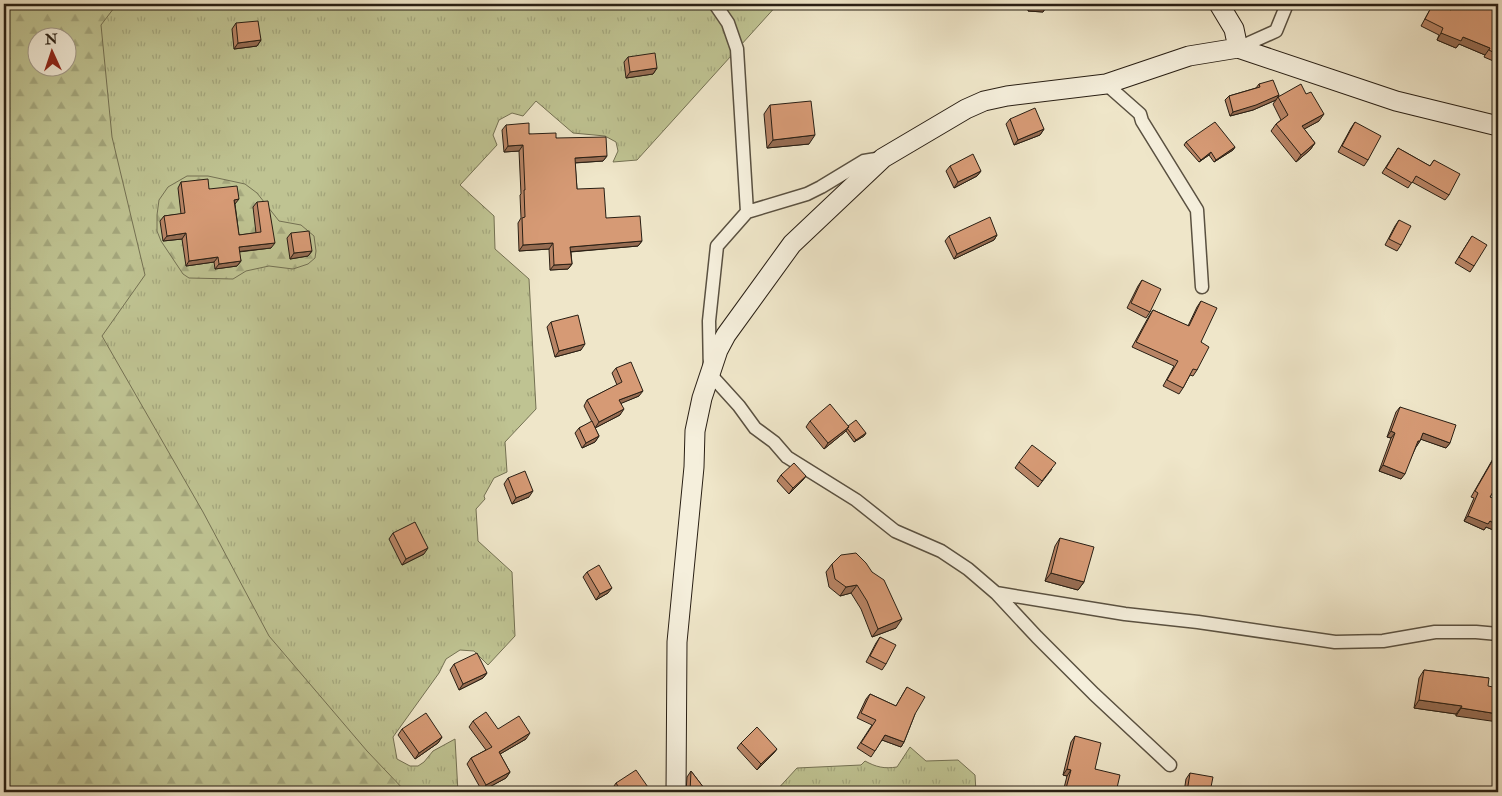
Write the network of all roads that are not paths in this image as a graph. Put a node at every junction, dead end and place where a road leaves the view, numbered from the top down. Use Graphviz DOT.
graph roads {
  1 [pos="716,4"];
  2 [pos="1219,4"];
  3 [pos="1287,4"];
  4 [pos="1238,48"];
  5 [pos="1106,84"];
  6 [pos="1498,126"];
  7 [pos="883,158"];
  8 [pos="747,212"];
  9 [pos="1202,287"];
  10 [pos="710,374"];
  11 [pos="996,593"];
  12 [pos="1498,634"];
  13 [pos="1170,765"];
  14 [pos="676,792"];
  1 -- 8 [label="street"];
  2 -- 4 [label="street"];
  3 -- 4 [label="street"];
  4 -- 5 [label="street"];
  4 -- 6 [label="street"];
  5 -- 7 [label="street"];
  5 -- 9 [label="street"];
  7 -- 8 [label="street"];
  7 -- 10 [label="street"];
  8 -- 10 [label="street"];
  10 -- 11 [label="street"];
  10 -- 14 [label="street"];
  11 -- 12 [label="street"];
  11 -- 13 [label="street"];
}
